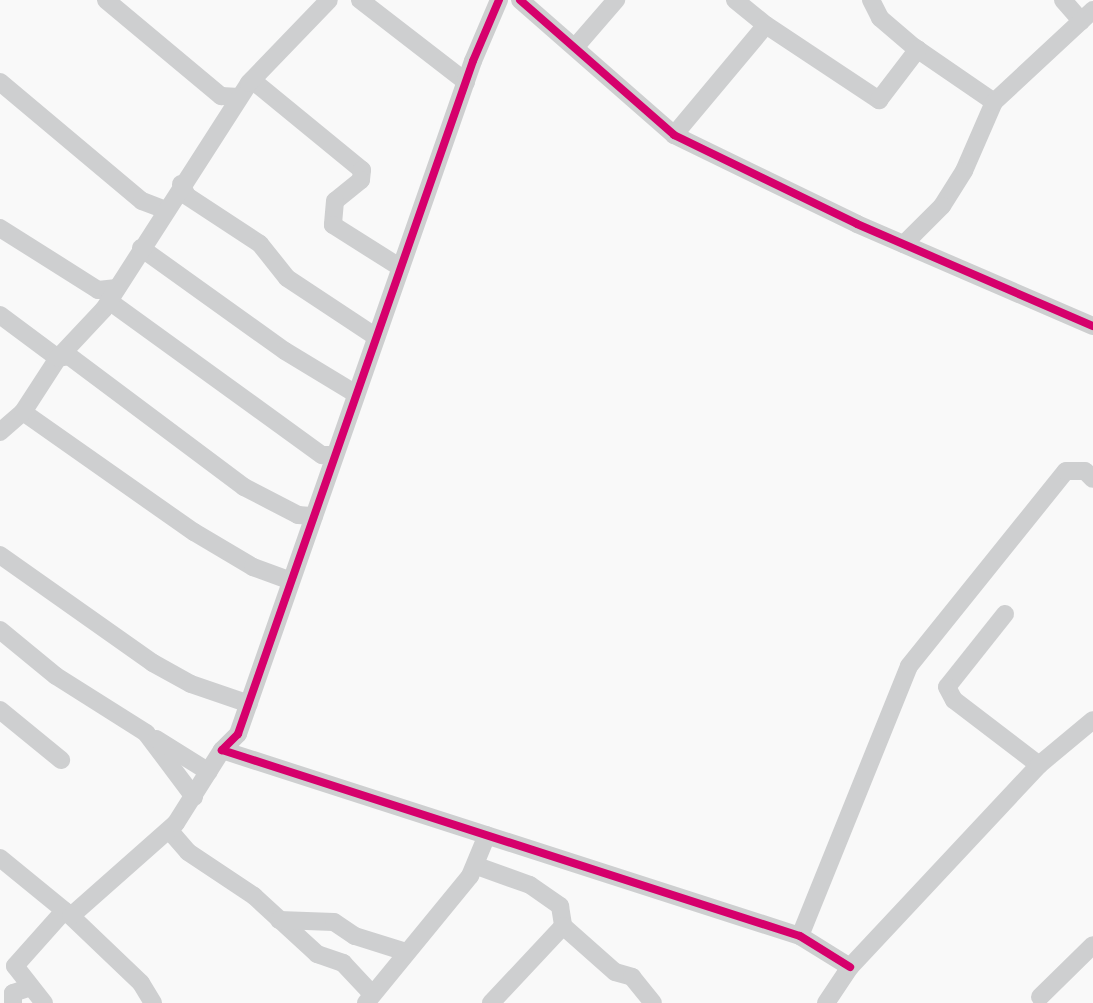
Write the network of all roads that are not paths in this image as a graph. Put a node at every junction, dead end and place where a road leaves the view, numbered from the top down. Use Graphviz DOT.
graph roads {
  1 [pos="106,0"];
  2 [pos="360,0"];
  3 [pos="499,0"];
  4 [pos="520,0"];
  5 [pos="616,0"];
  6 [pos="735,0"];
  7 [pos="871,0"];
  8 [pos="1063,0"];
  9 [pos="318,4"];
  10 [pos="1087,15"];
  11 [pos="766,25"];
  12 [pos="577,45"];
  13 [pos="918,49"];
  14 [pos="252,80"];
  15 [pos="0,82"];
  16 [pos="466,82"];
  17 [pos="239,97"];
  18 [pos="994,102"];
  19 [pos="674,135"];
  20 [pos="181,184"];
  21 [pos="165,210"];
  22 [pos="0,228"];
  23 [pos="904,244"];
  24 [pos="141,248"];
  25 [pos="401,268"];
  26 [pos="113,295"];
  27 [pos="0,315"];
  28 [pos="1093,326"];
  29 [pos="376,337"];
  30 [pos="58,358"];
  31 [pos="356,394"];
  32 [pos="23,412"];
  33 [pos="0,432"];
  34 [pos="334,455"];
  35 [pos="1093,479"];
  36 [pos="314,516"];
  37 [pos="0,555"];
  38 [pos="291,581"];
  39 [pos="1005,614"];
  40 [pos="0,630"];
  41 [pos="249,704"];
  42 [pos="0,710"];
  43 [pos="1093,720"];
  44 [pos="146,733"];
  45 [pos="222,750"];
  46 [pos="61,760"];
  47 [pos="1039,765"];
  48 [pos="209,772"];
  49 [pos="194,797"];
  50 [pos="169,830"];
  51 [pos="487,835"];
  52 [pos="0,858"];
  53 [pos="477,866"];
  54 [pos="68,913"];
  55 [pos="279,920"];
  56 [pos="563,926"];
  57 [pos="800,936"];
  58 [pos="1093,945"];
  59 [pos="406,952"];
  60 [pos="850,967"];
  61 [pos="28,988"];
  62 [pos="1040,997"];
  63 [pos="369,999"];
  64 [pos="13,1003"];
  65 [pos="44,1003"];
  66 [pos="153,1003"];
  67 [pos="491,1003"];
  68 [pos="653,1003"];
  69 [pos="826,1003"];
  1 -- 17 [label="street"];
  2 -- 16 [label="street"];
  3 -- 16 [label="street"];
  4 -- 12 [label="street"];
  5 -- 12 [label="street"];
  6 -- 11 [label="street"];
  7 -- 13 [label="street"];
  8 -- 10 [label="street"];
  9 -- 14 [label="street"];
  10 -- 18 [label="street"];
  11 -- 13 [label="street"];
  11 -- 19 [label="street"];
  12 -- 19 [label="street"];
  13 -- 18 [label="street"];
  14 -- 17 [label="street"];
  14 -- 25 [label="street"];
  15 -- 21 [label="street"];
  16 -- 25 [label="street"];
  17 -- 20 [label="street"];
  18 -- 23 [label="street"];
  19 -- 23 [label="street"];
  20 -- 21 [label="street"];
  20 -- 29 [label="street"];
  21 -- 24 [label="street"];
  22 -- 26 [label="street"];
  23 -- 28 [label="street"];
  24 -- 26 [label="street"];
  24 -- 31 [label="street"];
  25 -- 29 [label="street"];
  26 -- 30 [label="street"];
  26 -- 34 [label="street"];
  27 -- 30 [label="street"];
  29 -- 31 [label="street"];
  30 -- 32 [label="street"];
  30 -- 36 [label="street"];
  31 -- 34 [label="street"];
  32 -- 33 [label="street"];
  32 -- 38 [label="street"];
  34 -- 36 [label="street"];
  35 -- 57 [label="street"];
  36 -- 38 [label="street"];
  37 -- 41 [label="street"];
  38 -- 41 [label="street"];
  39 -- 47 [label="street"];
  40 -- 44 [label="street"];
  41 -- 45 [label="street"];
  42 -- 46 [label="street"];
  43 -- 47 [label="street"];
  44 -- 48 [label="street"];
  44 -- 49 [label="street"];
  45 -- 48 [label="street"];
  45 -- 51 [label="street"];
  47 -- 60 [label="street"];
  48 -- 49 [label="street"];
  49 -- 50 [label="street"];
  50 -- 54 [label="street"];
  50 -- 55 [label="street"];
  51 -- 53 [label="street"];
  51 -- 57 [label="street"];
  52 -- 54 [label="street"];
  53 -- 56 [label="street"];
  53 -- 59 [label="street"];
  54 -- 61 [label="street"];
  54 -- 66 [label="street"];
  55 -- 59 [label="street"];
  55 -- 63 [label="street"];
  56 -- 67 [label="street"];
  56 -- 68 [label="street"];
  57 -- 60 [label="street"];
  58 -- 62 [label="street"];
  59 -- 63 [label="street"];
  60 -- 69 [label="street"];
  61 -- 64 [label="street"];
  61 -- 65 [label="street"];
}
